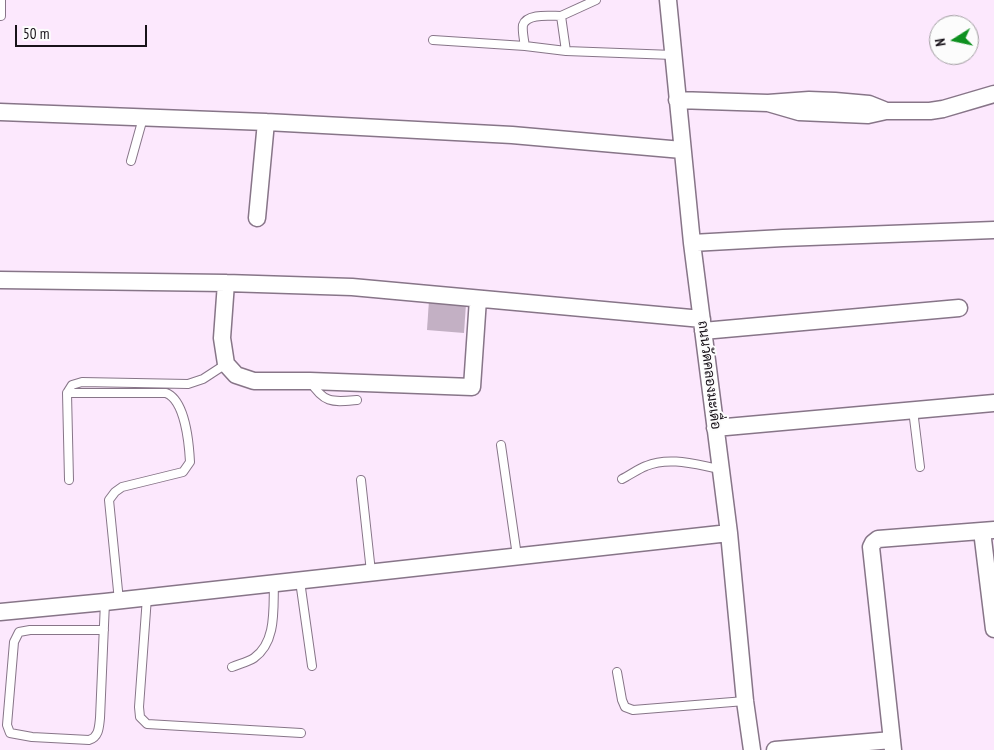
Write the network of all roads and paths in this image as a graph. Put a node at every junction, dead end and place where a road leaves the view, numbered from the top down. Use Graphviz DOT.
graph roads {
  1 [pos="1,0"];
  2 [pos="596,0"];
  3 [pos="668,0"];
  4 [pos="1,16"];
  5 [pos="561,16"];
  6 [pos="433,40"];
  7 [pos="525,46"];
  8 [pos="566,51"];
  9 [pos="673,55"];
  10 [pos="994,94"];
  11 [pos="677,100"];
  12 [pos="0,112"];
  13 [pos="143,118"];
  14 [pos="266,122"];
  15 [pos="682,150"];
  16 [pos="131,161"];
  17 [pos="257,218"];
  18 [pos="994,230"];
  19 [pos="692,243"];
  20 [pos="0,280"];
  21 [pos="226,282"];
  22 [pos="478,299"];
  23 [pos="959,308"];
  24 [pos="703,325"];
  25 [pos="226,364"];
  26 [pos="310,381"];
  27 [pos="67,393"];
  28 [pos="358,400"];
  29 [pos="994,403"];
  30 [pos="913,410"];
  31 [pos="716,428"];
  32 [pos="500,445"];
  33 [pos="920,467"];
  34 [pos="721,469"];
  35 [pos="69,480"];
  36 [pos="361,480"];
  37 [pos="622,480"];
  38 [pos="988,530"];
  39 [pos="729,533"];
  40 [pos="517,556"];
  41 [pos="371,572"];
  42 [pos="300,581"];
  43 [pos="274,584"];
  44 [pos="147,598"];
  45 [pos="112,602"];
  46 [pos="0,612"];
  47 [pos="994,629"];
  48 [pos="104,630"];
  49 [pos="312,666"];
  50 [pos="232,667"];
  51 [pos="617,672"];
  52 [pos="745,701"];
  53 [pos="301,733"];
  54 [pos="892,745"];
  55 [pos="752,750"];
  56 [pos="775,750"];
  1 -- 4 [label="lane"];
  2 -- 5 [label="lane"];
  3 -- 9 [label="street, ถนนวัดคลองมะเดื่อ"];
  5 -- 7 [label="lane"];
  5 -- 8 [label="lane"];
  6 -- 7 [label="lane"];
  7 -- 8 [label="lane"];
  8 -- 9 [label="lane"];
  9 -- 11 [label="street, ถนนวัดคลองมะเดื่อ"];
  10 -- 11 [label="street"];
  11 -- 15 [label="street, ถนนวัดคลองมะเดื่อ"];
  12 -- 13 [label="street"];
  13 -- 14 [label="street"];
  13 -- 16 [label="lane"];
  14 -- 15 [label="street"];
  14 -- 17 [label="street"];
  15 -- 19 [label="street, ถนนวัดคลองมะเดื่อ"];
  18 -- 19 [label="street"];
  19 -- 24 [label="street, ถนนวัดคลองมะเดื่อ"];
  20 -- 21 [label="street"];
  21 -- 22 [label="street"];
  21 -- 25 [label="street"];
  22 -- 24 [label="street"];
  22 -- 26 [label="street"];
  23 -- 24 [label="street"];
  24 -- 31 [label="street, ถนนวัดคลองมะเดื่อ"];
  25 -- 26 [label="street"];
  25 -- 27 [label="lane"];
  26 -- 28 [label="lane"];
  27 -- 35 [label="lane"];
  27 -- 45 [label="lane"];
  29 -- 30 [label="street"];
  30 -- 31 [label="street"];
  30 -- 33 [label="lane"];
  31 -- 34 [label="street, ถนนวัดคลองมะเดื่อ"];
  32 -- 40 [label="lane"];
  34 -- 37 [label="lane"];
  34 -- 39 [label="street, ถนนวัดคลองมะเดื่อ"];
  36 -- 41 [label="lane"];
  38 -- 47 [label="street"];
  38 -- 54 [label="street"];
  39 -- 40 [label="street"];
  39 -- 52 [label="street, ถนนวัดคลองมะเดื่อ"];
  40 -- 41 [label="street"];
  41 -- 42 [label="street"];
  42 -- 43 [label="street"];
  42 -- 49 [label="lane"];
  43 -- 44 [label="street"];
  43 -- 50 [label="lane"];
  44 -- 45 [label="street"];
  44 -- 53 [label="lane"];
  45 -- 46 [label="street"];
  45 -- 48 [label="lane"];
  48 -- 48 [label="lane"];
  51 -- 52 [label="lane"];
  52 -- 55 [label="street, ถนนวัดคลองมะเดื่อ"];
  54 -- 56 [label="street"];
}
